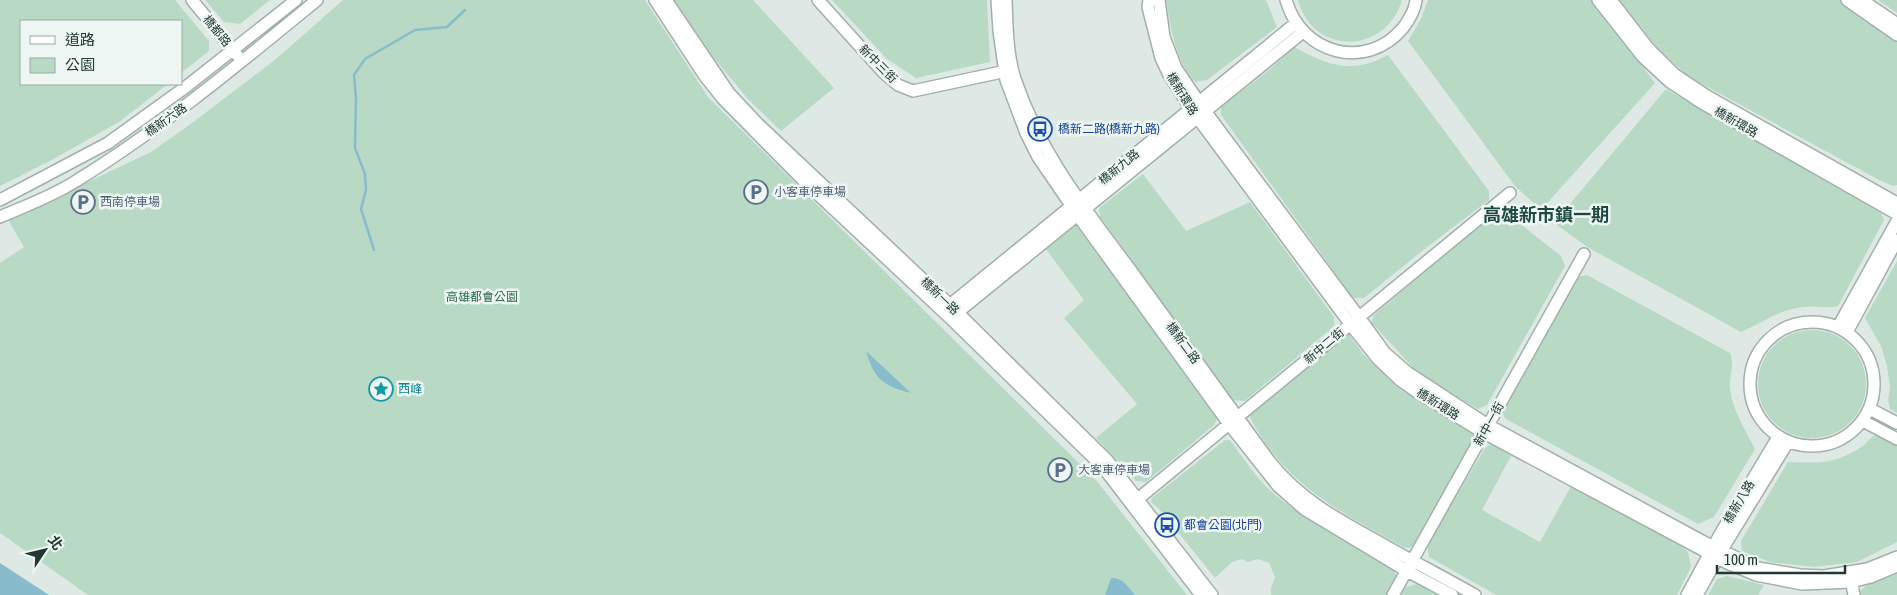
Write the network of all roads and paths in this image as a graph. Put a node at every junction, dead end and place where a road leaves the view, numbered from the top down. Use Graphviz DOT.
graph roads {
  1 [pos="192,0"];
  2 [pos="296,0"];
  3 [pos="317,0"];
  4 [pos="655,0"];
  5 [pos="666,0"];
  6 [pos="818,0"];
  7 [pos="996,0"];
  8 [pos="1006,0"];
  9 [pos="1149,0"];
  10 [pos="1159,0"];
  11 [pos="1286,0"];
  12 [pos="1416,0"];
  13 [pos="1598,0"];
  14 [pos="1612,0"];
  15 [pos="1847,0"];
  16 [pos="1862,0"];
  17 [pos="1897,24"];
  18 [pos="1299,28"];
  19 [pos="1897,35"];
  20 [pos="233,50"];
  21 [pos="242,62"];
  22 [pos="1009,71"];
  23 [pos="1198,110"];
  24 [pos="1510,193"];
  25 [pos="0,200"];
  26 [pos="1897,204"];
  27 [pos="1078,207"];
  28 [pos="1897,214"];
  29 [pos="0,217"];
  30 [pos="1897,221"];
  31 [pos="1897,240"];
  32 [pos="1584,254"];
  33 [pos="950,311"];
  34 [pos="1354,321"];
  35 [pos="1843,329"];
  36 [pos="1870,409"];
  37 [pos="1233,420"];
  38 [pos="1863,421"];
  39 [pos="1897,423"];
  40 [pos="1486,429"];
  41 [pos="1783,439"];
  42 [pos="1897,440"];
  43 [pos="1135,502"];
  44 [pos="1715,553"];
  45 [pos="1897,557"];
  46 [pos="1409,566"];
  47 [pos="1897,566"];
  48 [pos="1190,574"];
  49 [pos="1850,577"];
  50 [pos="1201,595"];
  51 [pos="1212,595"];
  52 [pos="1393,595"];
  53 [pos="1452,595"];
  54 [pos="1475,595"];
  55 [pos="1687,595"];
  56 [pos="1697,595"];
  57 [pos="1854,595"];
  1 -- 20 [label="street, 橋都路"];
  2 -- 20 [label="street, 橋新六路"];
  3 -- 21 [label="street, 橋新六路"];
  4 -- 33 [label="street, 橋新一路"];
  5 -- 33 [label="street, 橋新一路"];
  6 -- 22 [label="street, 新中三街"];
  7 -- 22 [label="street, 橋新二路"];
  8 -- 22 [label="street, 橋新二路"];
  9 -- 23 [label="street, 橋新環路"];
  10 -- 23 [label="street, 橋新環路"];
  11 -- 18 [label="street"];
  12 -- 18 [label="street"];
  13 -- 28 [label="street, 橋新環路"];
  14 -- 26 [label="street, 橋新環路"];
  15 -- 19 [label="street"];
  16 -- 17 [label="street"];
  18 -- 23 [label="street, 橋新九路"];
  20 -- 21 [label="street, 橋都路"];
  20 -- 25 [label="street, 橋新六路"];
  21 -- 29 [label="street, 橋新六路"];
  22 -- 27 [label="street, 橋新二路"];
  23 -- 27 [label="street, 橋新九路"];
  23 -- 34 [label="street, 橋新環路"];
  24 -- 34 [label="street, 新中二街"];
  27 -- 33 [label="street, 橋新九路"];
  27 -- 37 [label="street, 橋新二路"];
  30 -- 35 [label="street"];
  31 -- 35 [label="street"];
  32 -- 40 [label="street, 新中一街"];
  33 -- 43 [label="street, 橋新一路"];
  34 -- 37 [label="street, 新中二街"];
  34 -- 40 [label="street, 橋新環路"];
  35 -- 36 [label="street"];
  35 -- 41 [label="street"];
  36 -- 38 [label="street"];
  36 -- 39 [label="street"];
  37 -- 43 [label="street, 新中二街"];
  37 -- 46 [label="street, 橋新二路"];
  38 -- 41 [label="street"];
  38 -- 42 [label="street"];
  40 -- 44 [label="street, 橋新環路"];
  40 -- 46 [label="street, 新中一街"];
  41 -- 44 [label="street, 橋新八路"];
  43 -- 48 [label="street, 橋新一路"];
  44 -- 49 [label="street, 橋新環路"];
  44 -- 55 [label="street, 橋新八路"];
  44 -- 56 [label="street, 橋新八路"];
  45 -- 49 [label="street, 橋新環路"];
  46 -- 52 [label="street, 新中一街"];
  46 -- 53 [label="street, 橋新二路"];
  46 -- 54 [label="street, 橋新二路"];
  47 -- 49 [label="street, 橋新環路"];
  48 -- 50 [label="street, 橋新一路"];
  48 -- 51 [label="street, 橋新一路"];
  49 -- 57 [label="street"];
}
